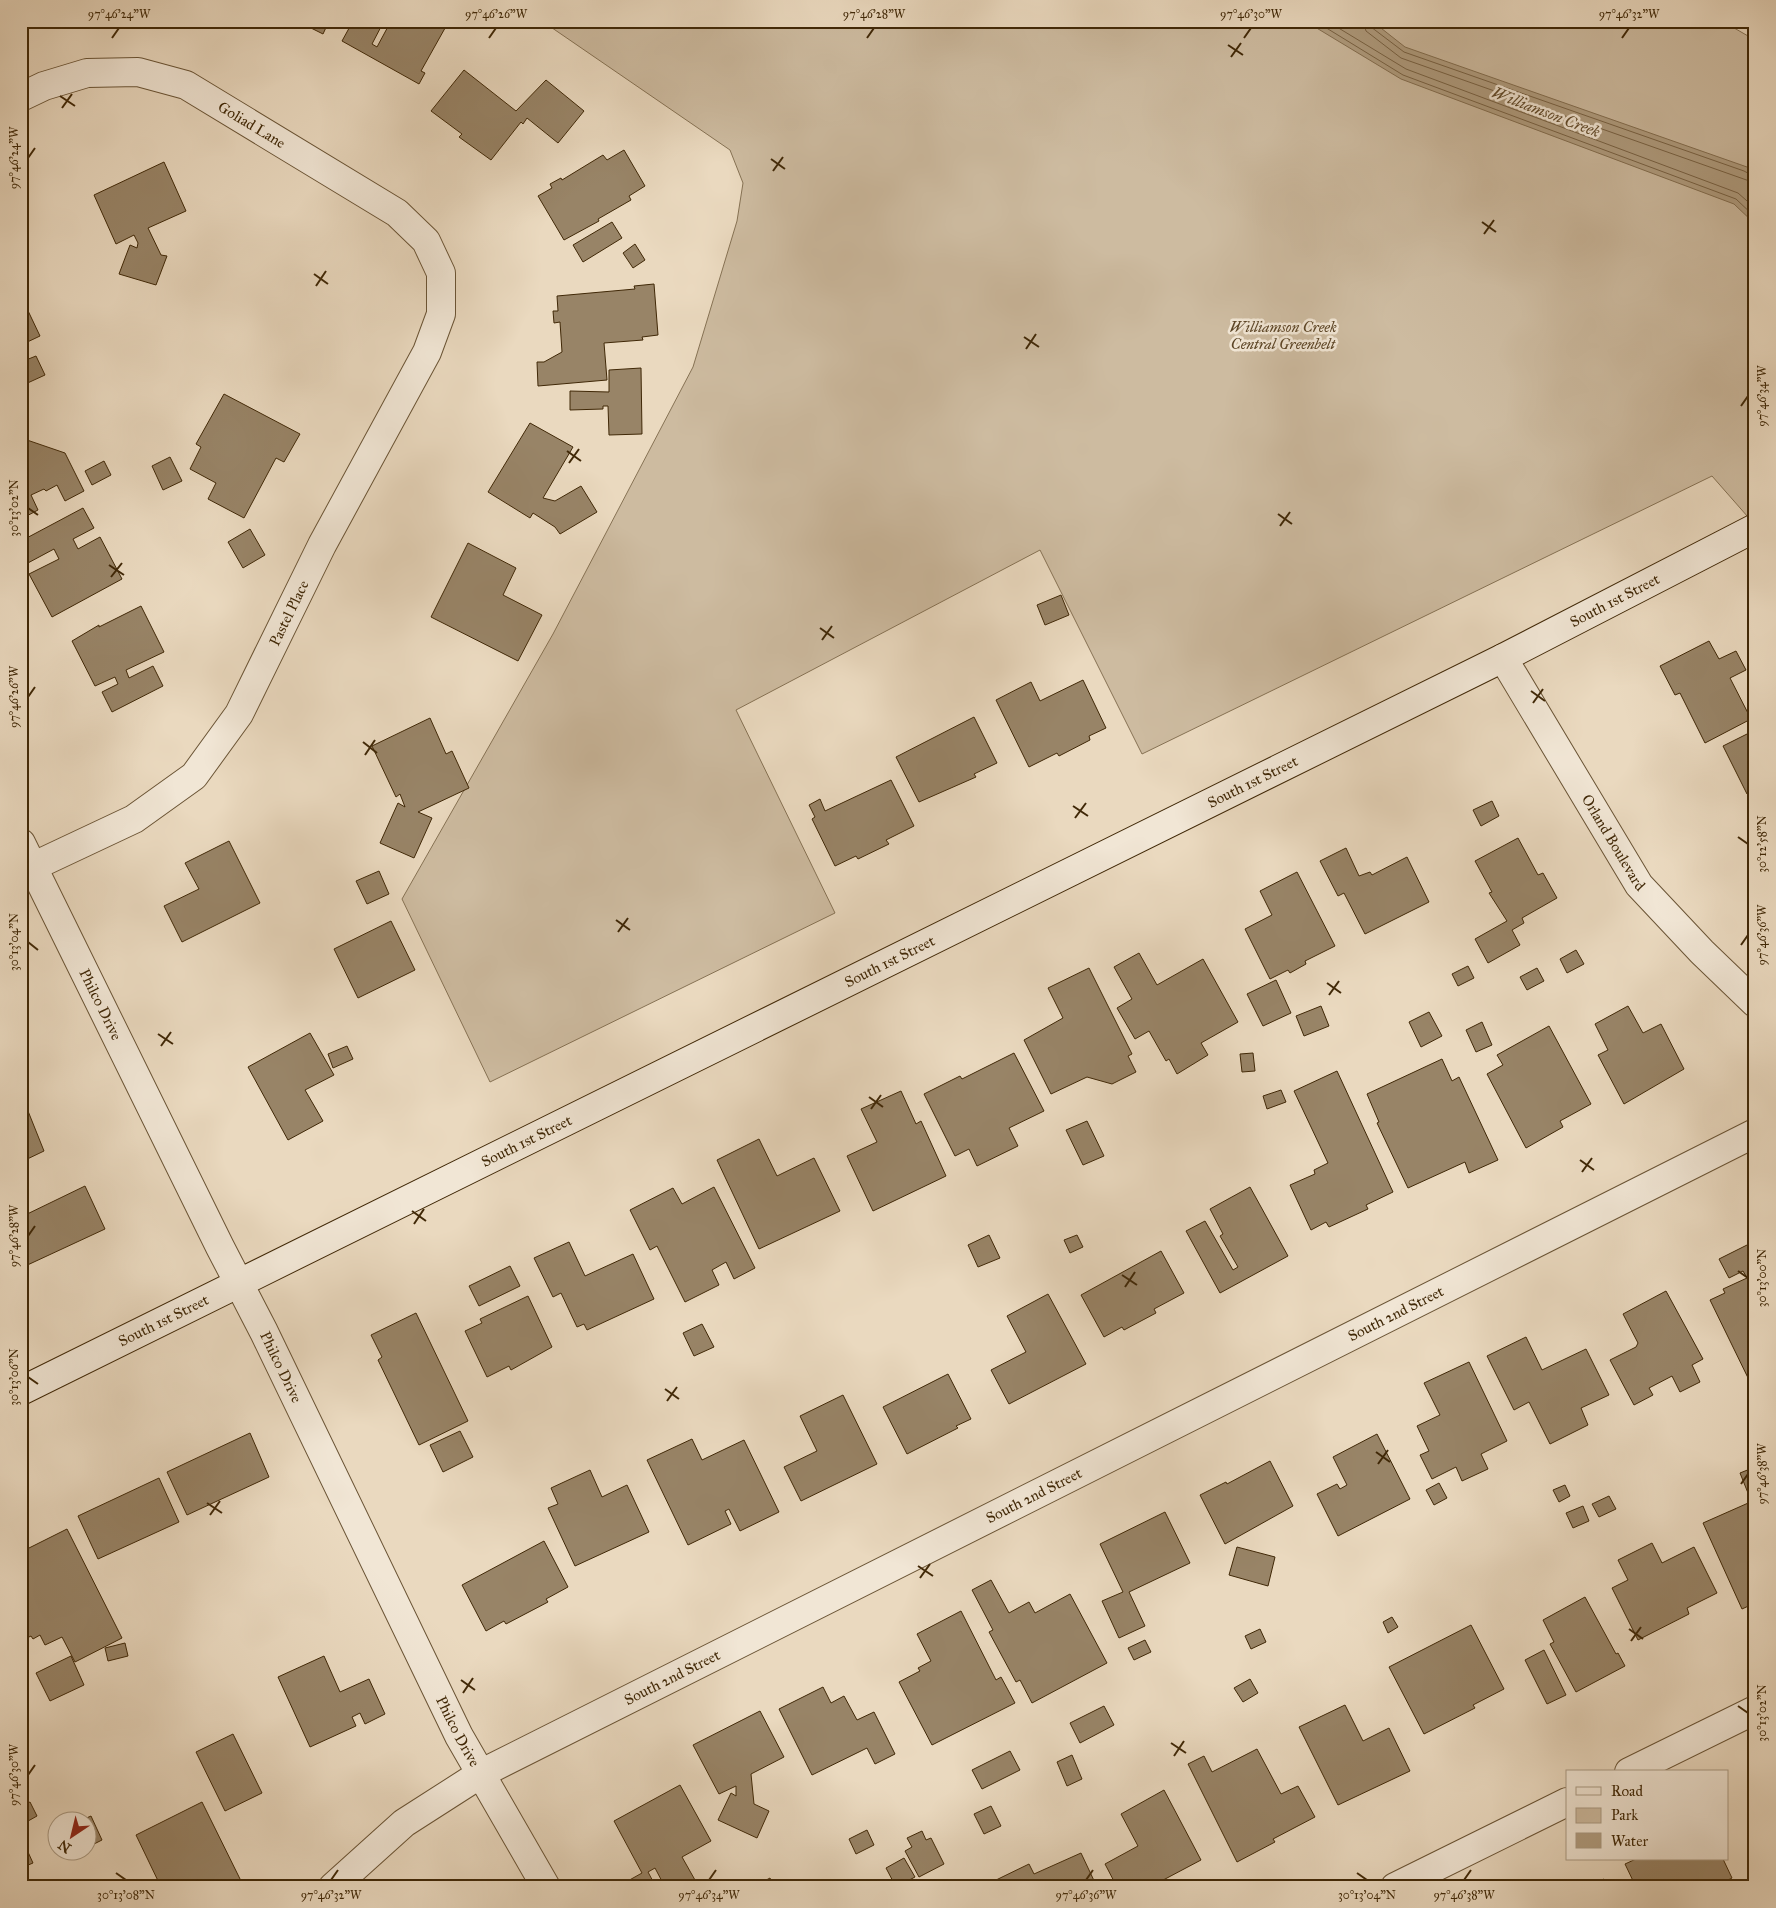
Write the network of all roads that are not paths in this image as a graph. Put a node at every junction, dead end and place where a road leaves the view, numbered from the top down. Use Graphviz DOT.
graph roads {
  1 [pos="21,96"];
  2 [pos="441,273"];
  3 [pos="1755,528"];
  4 [pos="1503,658"];
  5 [pos="27,855"];
  6 [pos="1755,1003"];
  7 [pos="1755,1133"];
  8 [pos="239,1284"];
  9 [pos="21,1391"];
  10 [pos="1755,1710"];
  11 [pos="1633,1770"];
  12 [pos="482,1773"];
  13 [pos="1566,1802"];
  14 [pos="333,1887"];
  15 [pos="546,1887"];
  16 [pos="1395,1887"];
  1 -- 2 [label="street, Goliad Lane"];
  2 -- 5 [label="street, Pastel Place"];
  3 -- 4 [label="street, South 1st Street"];
  4 -- 6 [label="street, Orland Boulevard"];
  4 -- 8 [label="street, South 1st Street"];
  5 -- 8 [label="street, Philco Drive"];
  7 -- 12 [label="street, South 2nd Street"];
  8 -- 9 [label="street, South 1st Street"];
  8 -- 12 [label="street, Philco Drive"];
  10 -- 11 [label="street"];
  12 -- 14 [label="street, South 2nd Street"];
  12 -- 15 [label="street, Philco Drive"];
  13 -- 16 [label="street"];
}
